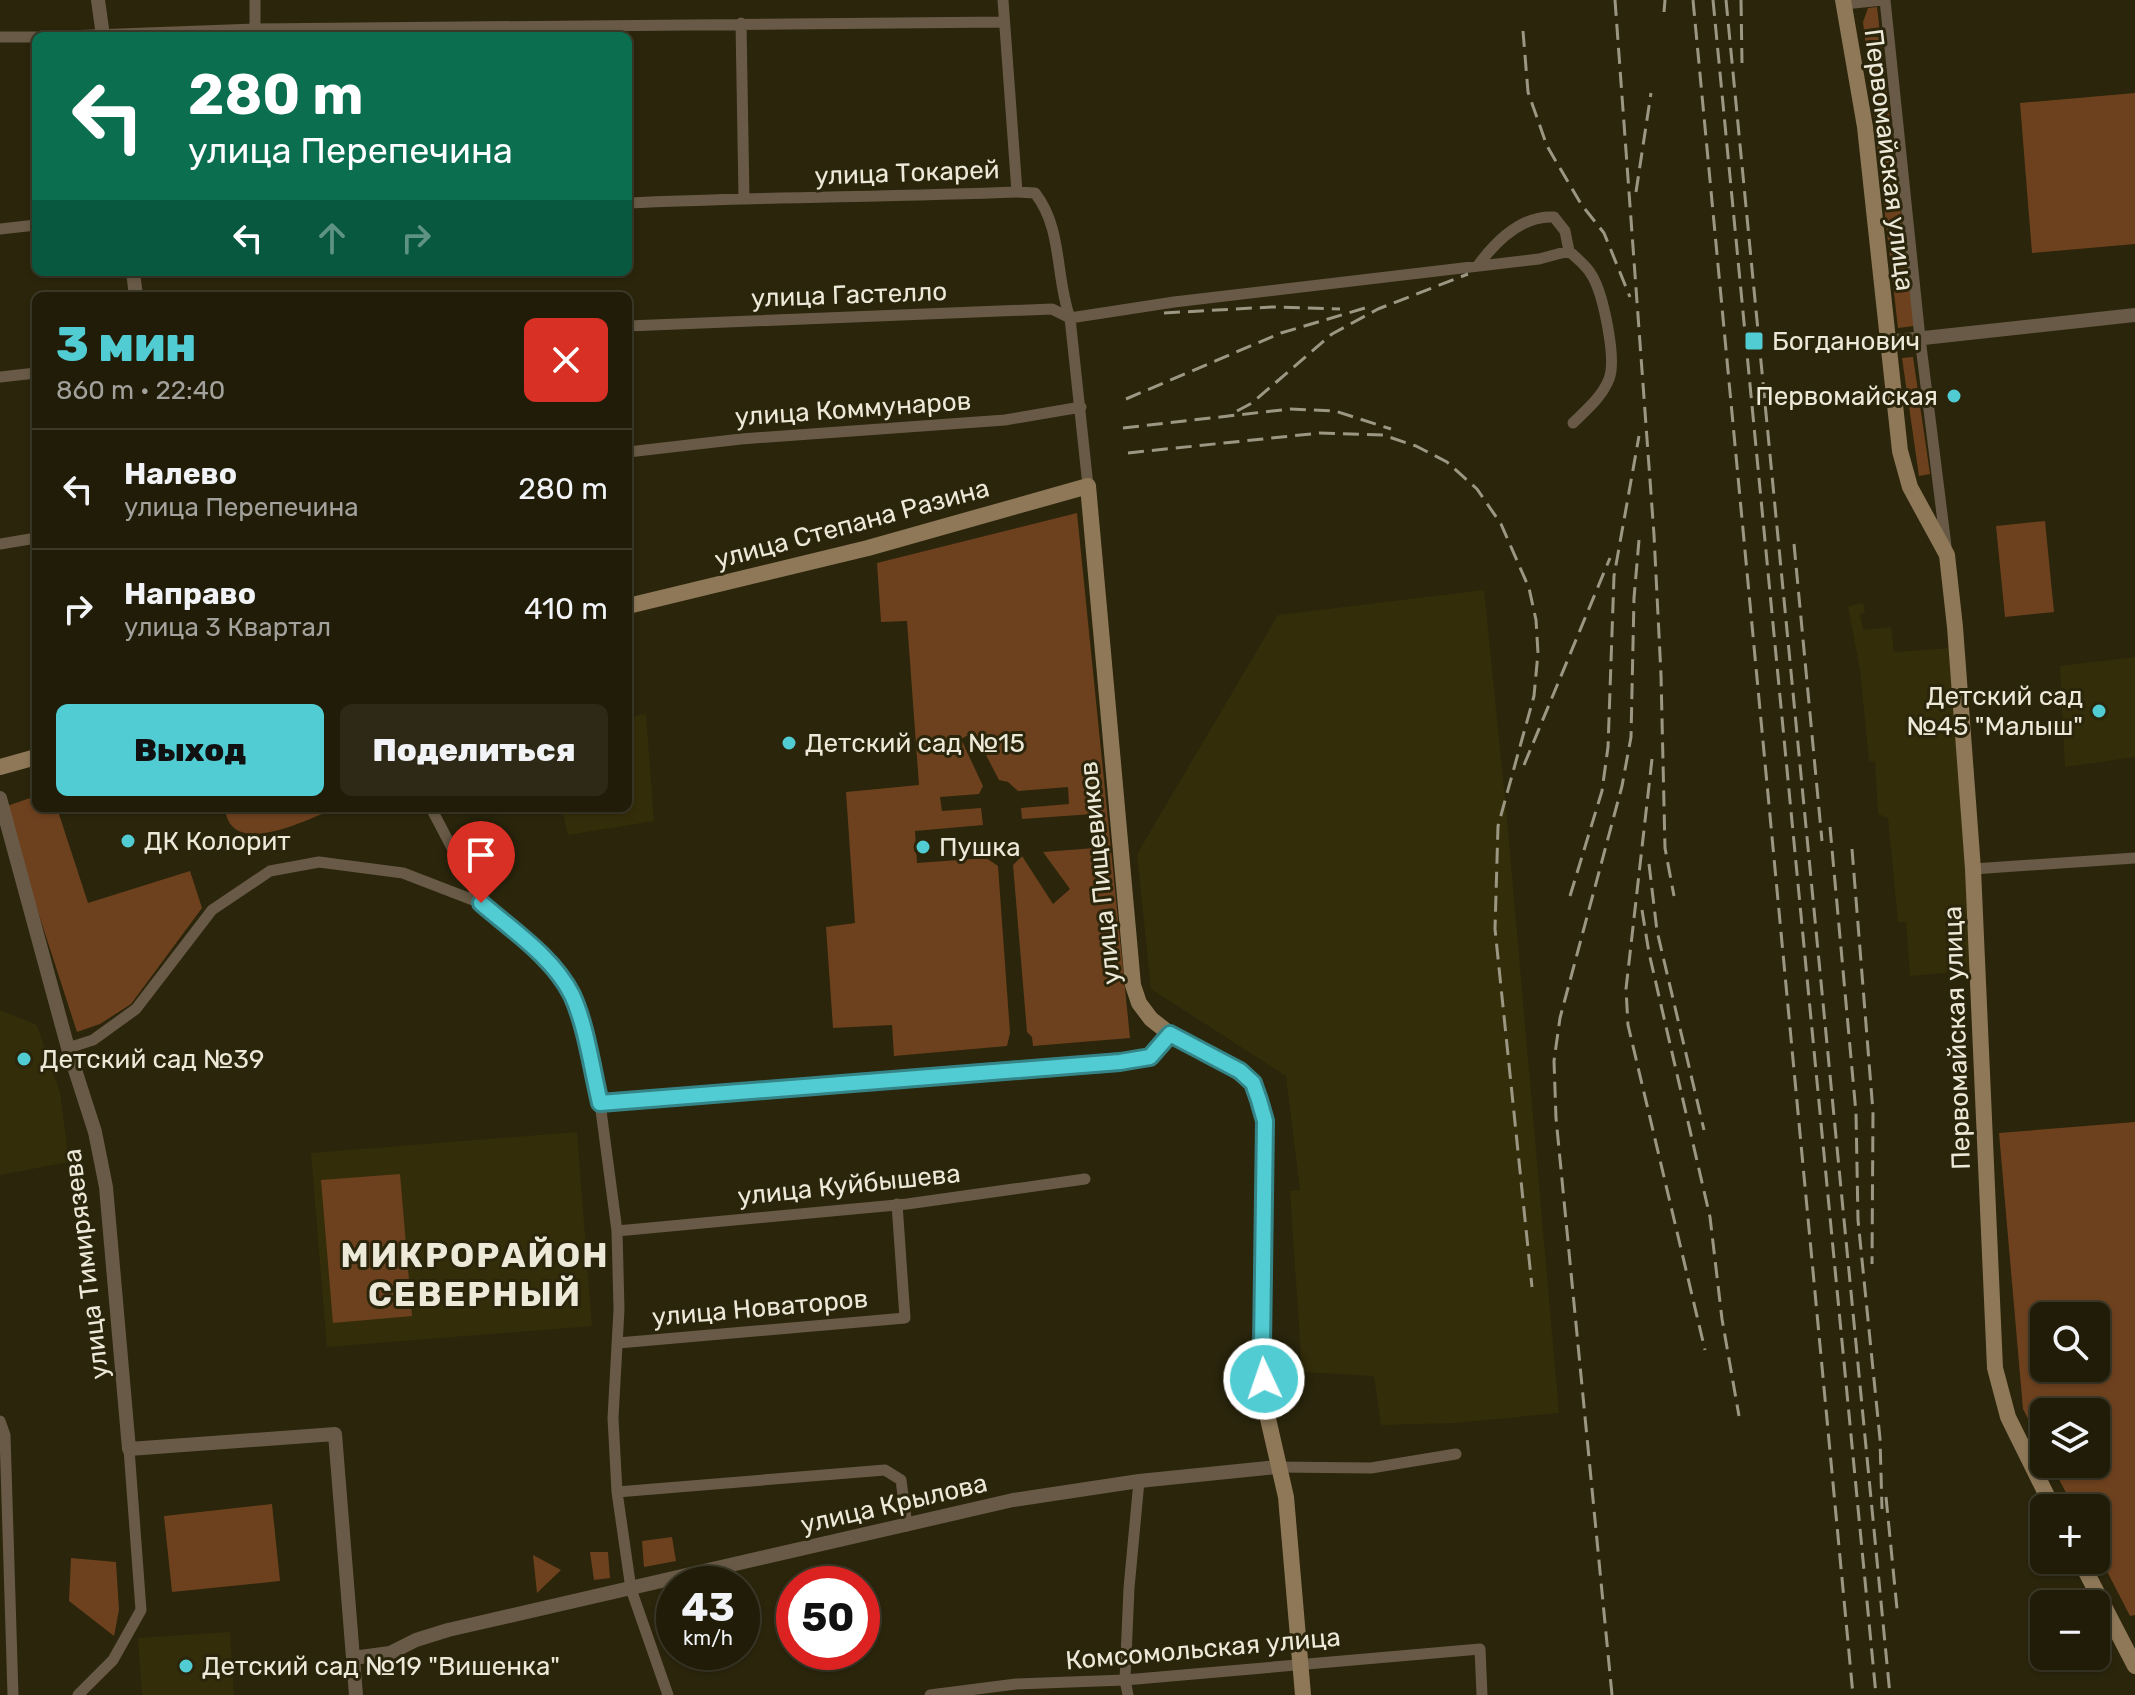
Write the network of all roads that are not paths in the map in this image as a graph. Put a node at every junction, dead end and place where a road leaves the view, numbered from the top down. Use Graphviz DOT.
graph roads {
  1 [pos="98,0"];
  2 [pos="255,0"];
  3 [pos="1003,0"];
  4 [pos="1884,0"];
  5 [pos="1844,2"];
  6 [pos="1004,22"];
  7 [pos="741,23"];
  8 [pos="102,32"];
  9 [pos="255,32"];
  10 [pos="304,32"];
  11 [pos="0,37"];
  12 [pos="32,37"];
  13 [pos="1017,192"];
  14 [pos="744,198"];
  15 [pos="632,203"];
  16 [pos="32,225"];
  17 [pos="0,229"];
  18 [pos="1569,251"];
  19 [pos="1479,264"];
  20 [pos="2135,315"];
  21 [pos="1070,318"];
  22 [pos="632,326"];
  23 [pos="1920,338"];
  24 [pos="1887,342"];
  25 [pos="32,373"];
  26 [pos="0,377"];
  27 [pos="1081,407"];
  28 [pos="1573,423"];
  29 [pos="632,452"];
  30 [pos="1088,486"];
  31 [pos="32,539"];
  32 [pos="0,544"];
  33 [pos="1947,555"];
  34 [pos="632,605"];
  35 [pos="32,758"];
  36 [pos="0,767"];
  37 [pos="0,798"];
  38 [pos="433,812"];
  39 [pos="2135,858"];
  40 [pos="1973,869"];
  41 [pos="481,903"];
  42 [pos="1170,1034"];
  43 [pos="68,1048"];
  44 [pos="600,1103"];
  45 [pos="1085,1179"];
  46 [pos="897,1204"];
  47 [pos="617,1231"];
  48 [pos="618,1343"];
  49 [pos="0,1421"];
  50 [pos="129,1449"];
  51 [pos="1456,1454"];
  52 [pos="1277,1467"];
  53 [pos="1139,1481"];
  54 [pos="617,1492"];
  55 [pos="2046,1494"];
  56 [pos="907,1526"];
  57 [pos="2087,1574"];
  58 [pos="631,1589"];
  59 [pos="353,1658"];
  60 [pos="1300,1663"];
  61 [pos="2135,1666"];
  62 [pos="1125,1680"];
  63 [pos="13,1695"];
  64 [pos="78,1695"];
  65 [pos="356,1695"];
  66 [pos="668,1695"];
  67 [pos="930,1695"];
  68 [pos="1128,1695"];
  69 [pos="1303,1695"];
  70 [pos="1482,1695"];
  1 -- 8 [label="street"];
  2 -- 9 [label="street"];
  3 -- 6 [label="street, улица Токарей"];
  4 -- 5 [label="street"];
  4 -- 23 [label="street, Первомайская улица"];
  5 -- 24 [label="main road, Первомайская улица"];
  6 -- 7 [label="street"];
  6 -- 13 [label="street, улица Токарей"];
  7 -- 10 [label="street"];
  7 -- 14 [label="street"];
  11 -- 12 [label="street"];
  13 -- 14 [label="street, улица Токарей"];
  13 -- 21 [label="street, улица Пищевиков"];
  14 -- 15 [label="street, улица Токарей"];
  16 -- 17 [label="street"];
  18 -- 19 [label="street, улица Гастелло"];
  18 -- 19 [label="street"];
  18 -- 28 [label="street"];
  19 -- 21 [label="street, улица Гастелло"];
  20 -- 23 [label="street"];
  21 -- 22 [label="street, улица Гастелло"];
  21 -- 27 [label="street, улица Пищевиков"];
  23 -- 24 [label="street"];
  23 -- 33 [label="street, Первомайская улица"];
  24 -- 33 [label="main road, Первомайская улица"];
  25 -- 26 [label="street"];
  27 -- 29 [label="street, улица Коммунаров"];
  27 -- 30 [label="street, улица Пищевиков"];
  30 -- 34 [label="main road, улица Степана Разина"];
  30 -- 42 [label="main road, улица Пищевиков"];
  31 -- 32 [label="street"];
  33 -- 40 [label="main road, Первомайская улица"];
  35 -- 36 [label="main road"];
  37 -- 43 [label="street, улица Тимирязева"];
  38 -- 41 [label="street"];
  39 -- 40 [label="street"];
  40 -- 55 [label="main road, Первомайская улица"];
  41 -- 43 [label="street"];
  41 -- 44 [label="street"];
  42 -- 44 [label="street"];
  42 -- 52 [label="main road, улица Пищевиков"];
  43 -- 50 [label="street, улица Тимирязева"];
  44 -- 47 [label="street"];
  45 -- 46 [label="street, улица Куйбышева"];
  46 -- 47 [label="street, улица Куйбышева"];
  46 -- 48 [label="street, улица Новаторов"];
  47 -- 48 [label="street"];
  48 -- 54 [label="street"];
  49 -- 63 [label="street"];
  50 -- 59 [label="street"];
  50 -- 64 [label="street"];
  51 -- 52 [label="street, улица Крылова"];
  52 -- 53 [label="street, улица Крылова"];
  52 -- 60 [label="main road, улица Пищевиков"];
  53 -- 56 [label="street, улица Крылова"];
  53 -- 62 [label="street"];
  54 -- 56 [label="street"];
  54 -- 58 [label="street"];
  56 -- 58 [label="street, улица Крылова"];
  57 -- 61 [label="main road"];
  58 -- 59 [label="street, улица Крылова"];
  58 -- 66 [label="street"];
  59 -- 65 [label="street"];
  60 -- 62 [label="street, Комсомольская улица"];
  60 -- 69 [label="main road, улица Пищевиков"];
  60 -- 70 [label="street, Комсомольская улица"];
  62 -- 67 [label="street, Комсомольская улица"];
  62 -- 68 [label="street"];
}
